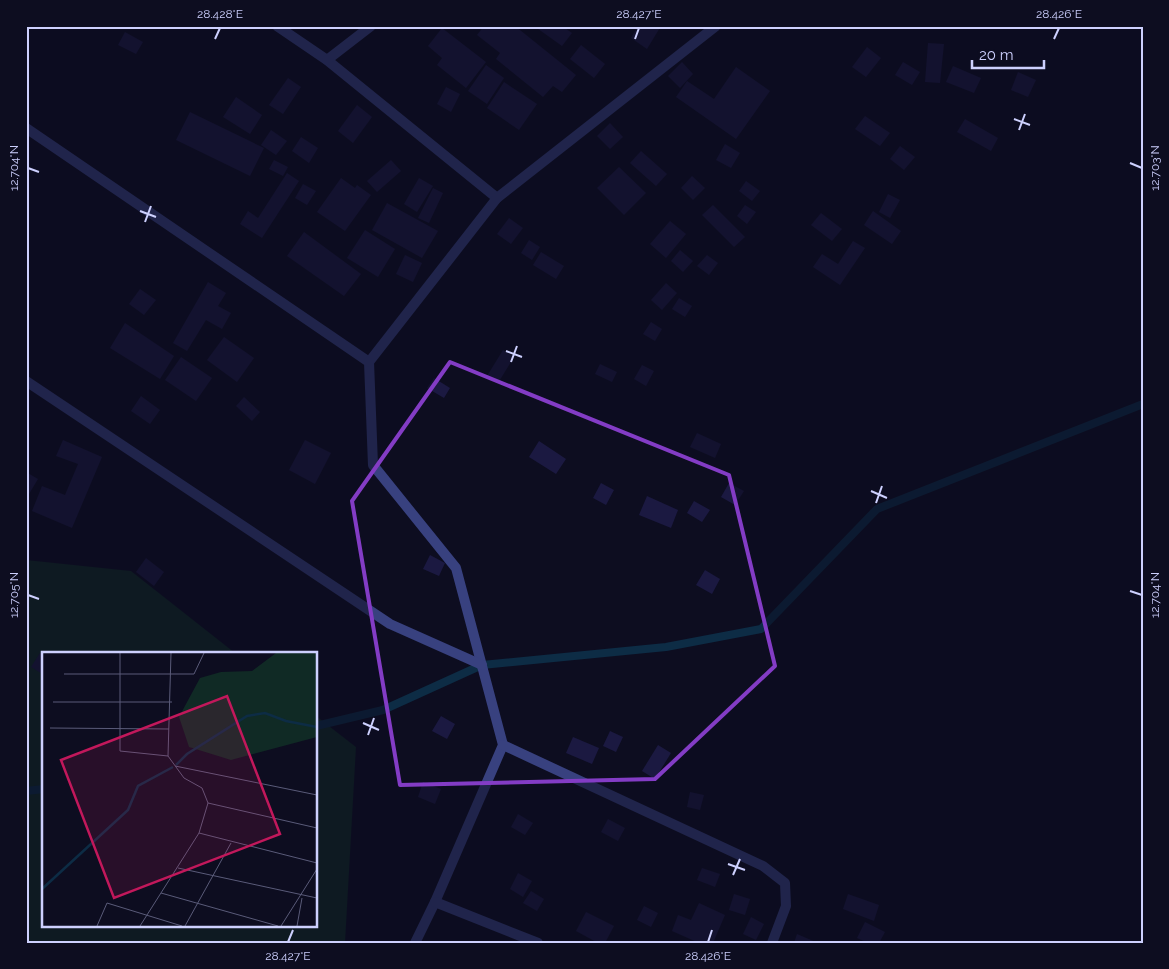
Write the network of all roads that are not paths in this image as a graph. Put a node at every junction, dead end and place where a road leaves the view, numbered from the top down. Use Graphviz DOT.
graph roads {
  1 [pos="277,26"];
  2 [pos="371,26"];
  3 [pos="709,28"];
  4 [pos="327,60"];
  5 [pos="26,128"];
  6 [pos="497,198"];
  7 [pos="369,362"];
  8 [pos="26,381"];
  9 [pos="482,665"];
  10 [pos="503,745"];
  11 [pos="435,902"];
  12 [pos="415,943"];
  13 [pos="538,943"];
  14 [pos="772,943"];
  1 -- 4 [label="street"];
  2 -- 4 [label="street"];
  3 -- 6 [label="street"];
  4 -- 6 [label="street"];
  5 -- 7 [label="street"];
  6 -- 7 [label="street"];
  7 -- 9 [label="street"];
  8 -- 9 [label="street"];
  9 -- 10 [label="street"];
  10 -- 11 [label="street"];
  10 -- 14 [label="street"];
  11 -- 12 [label="street"];
  11 -- 13 [label="street"];
}
